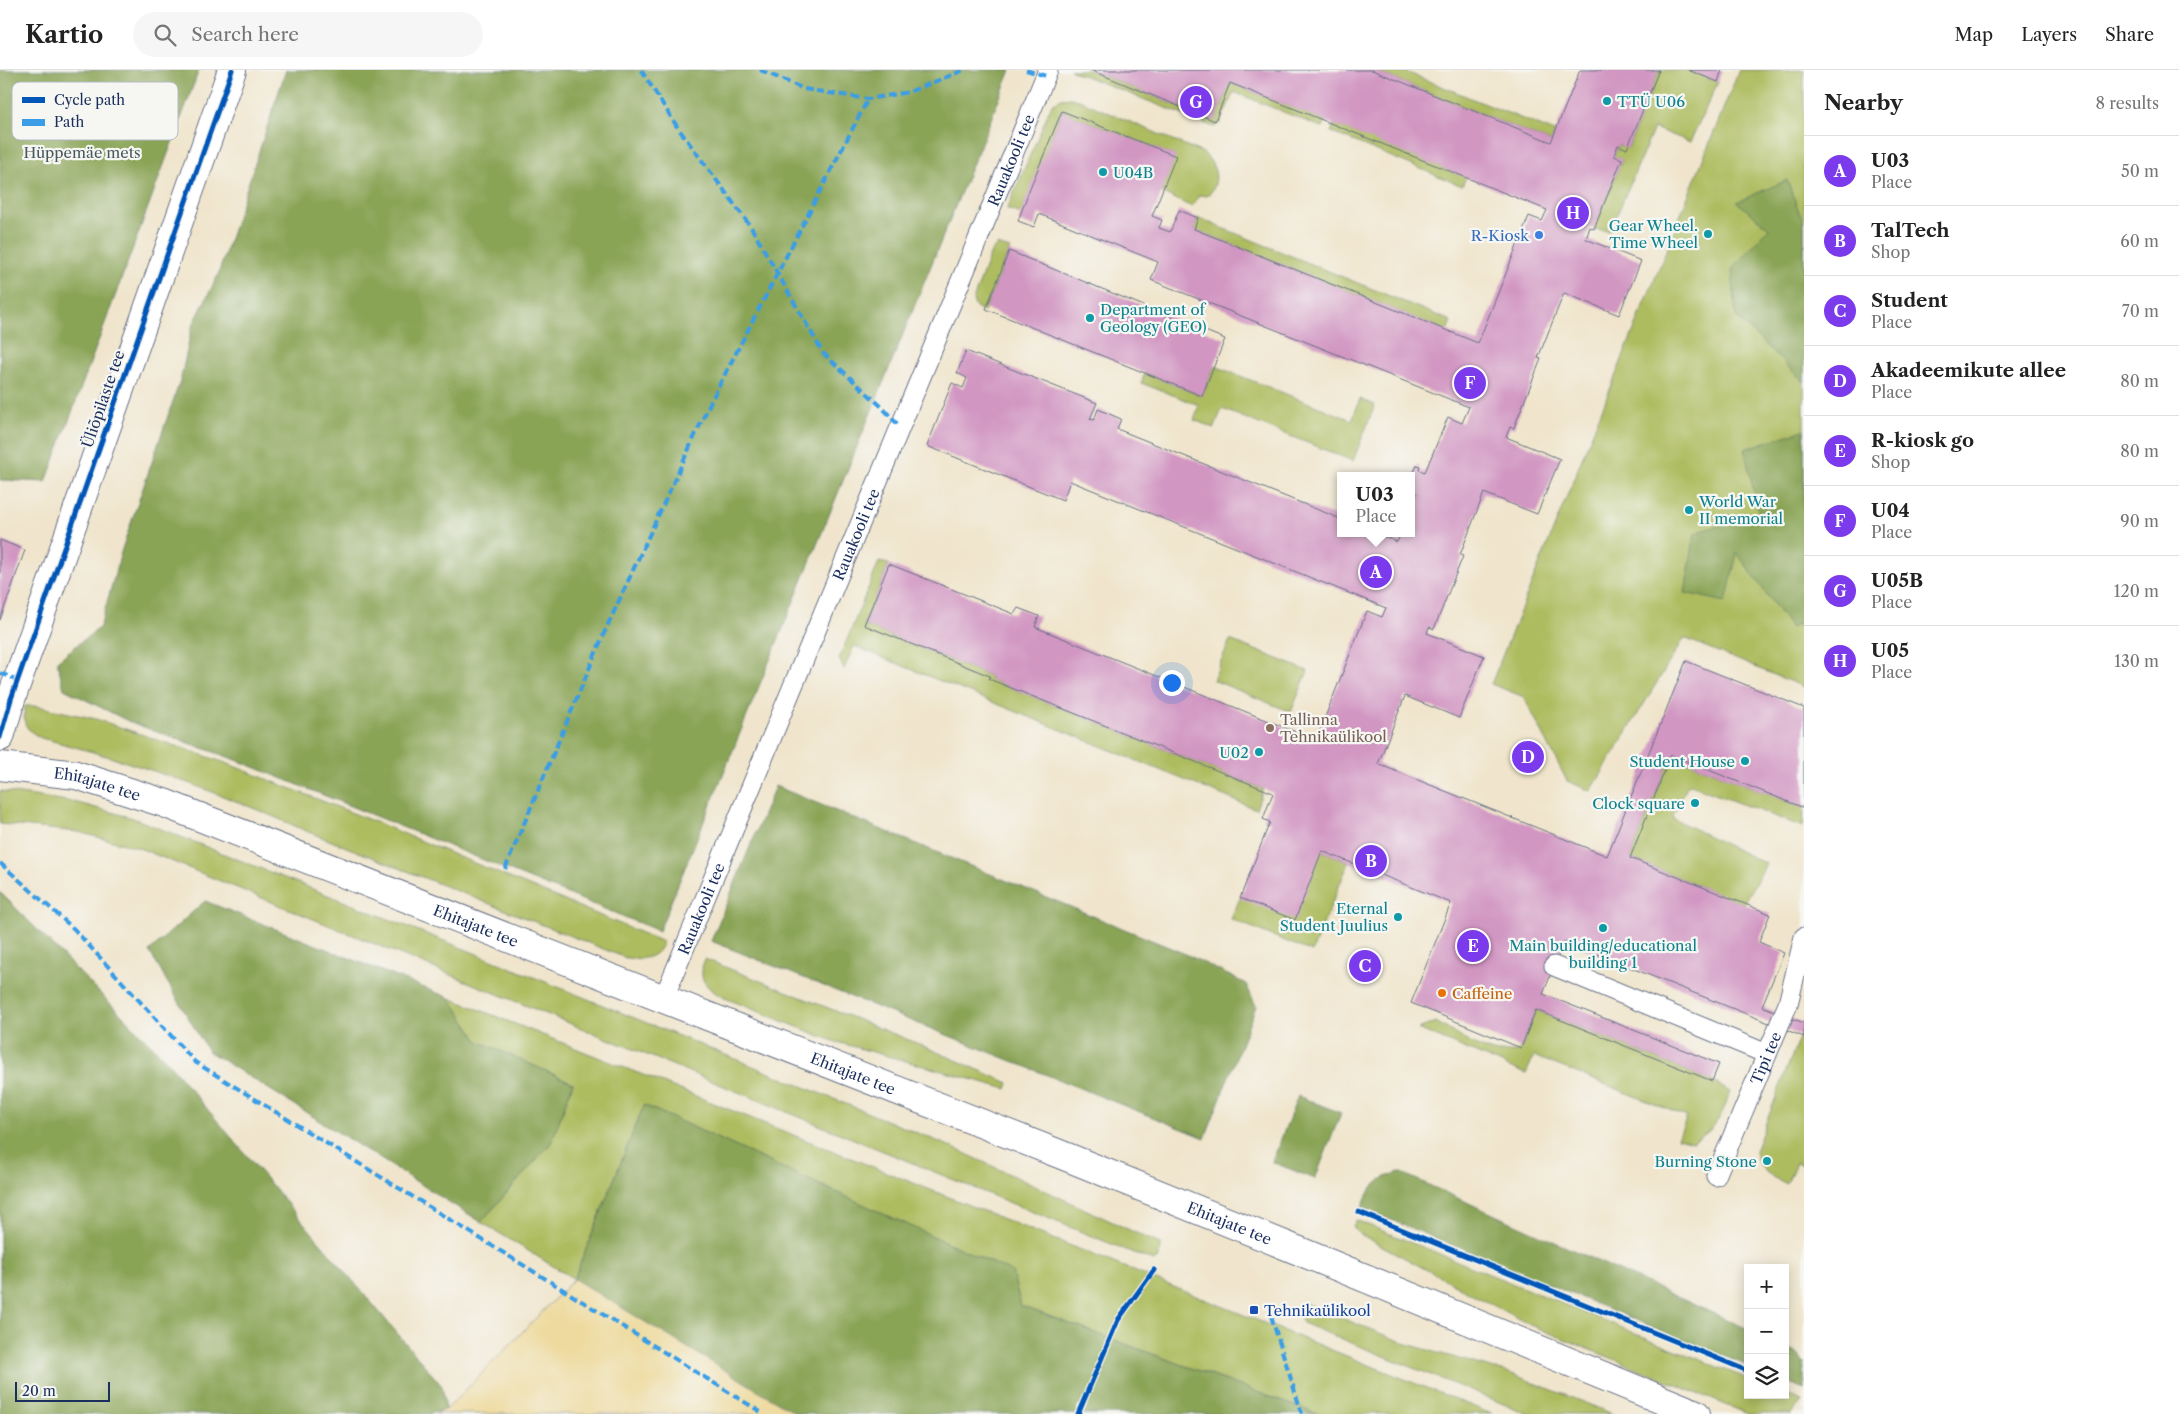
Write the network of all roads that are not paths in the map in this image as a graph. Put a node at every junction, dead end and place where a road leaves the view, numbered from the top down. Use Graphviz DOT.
graph roads {
  1 [pos="232,70"];
  2 [pos="1048,70"];
  3 [pos="0,737"];
  4 [pos="0,766"];
  5 [pos="1804,937"];
  6 [pos="1554,966"];
  7 [pos="663,1000"];
  8 [pos="1767,1054"];
  9 [pos="1716,1176"];
  10 [pos="1696,1414"];
  1 -- 3 [label="main road, Üliõpilaste tee"];
  2 -- 7 [label="lane, Rauakooli tee"];
  4 -- 7 [label="main road, Ehitajate tee"];
  5 -- 8 [label="lane, Tipi tee"];
  6 -- 8 [label="lane"];
  7 -- 10 [label="main road, Ehitajate tee"];
  8 -- 9 [label="lane, Tipi tee"];
}
